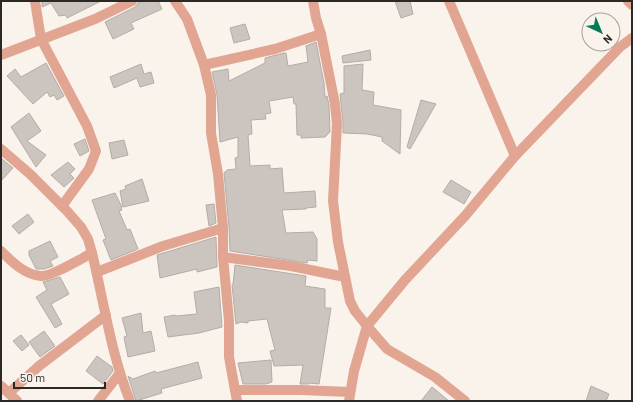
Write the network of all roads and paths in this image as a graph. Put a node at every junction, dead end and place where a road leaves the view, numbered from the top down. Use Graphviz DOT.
graph roads {
  1 [pos="35,1"];
  2 [pos="132,1"];
  3 [pos="175,1"];
  4 [pos="313,1"];
  5 [pos="449,1"];
  6 [pos="628,1"];
  7 [pos="632,5"];
  8 [pos="321,34"];
  9 [pos="632,38"];
  10 [pos="41,39"];
  11 [pos="1,55"];
  12 [pos="204,65"];
  13 [pos="1,149"];
  14 [pos="516,156"];
  15 [pos="62,206"];
  16 [pos="223,228"];
  17 [pos="1,251"];
  18 [pos="92,253"];
  19 [pos="223,257"];
  20 [pos="97,272"];
  21 [pos="345,277"];
  22 [pos="106,315"];
  23 [pos="367,326"];
  24 [pos="120,373"];
  25 [pos="1,386"];
  26 [pos="235,390"];
  27 [pos="9,393"];
  28 [pos="350,396"];
  29 [pos="17,401"];
  30 [pos="98,401"];
  31 [pos="130,401"];
  32 [pos="237,401"];
  33 [pos="464,401"];
  1 -- 10 [label="street"];
  2 -- 10 [label="street"];
  3 -- 12 [label="street"];
  4 -- 8 [label="street"];
  5 -- 14 [label="street"];
  6 -- 7 [label="street"];
  8 -- 12 [label="street"];
  8 -- 21 [label="street"];
  9 -- 14 [label="street"];
  10 -- 11 [label="street"];
  10 -- 15 [label="street"];
  12 -- 16 [label="street"];
  13 -- 15 [label="street"];
  14 -- 23 [label="street"];
  15 -- 18 [label="street"];
  16 -- 19 [label="street"];
  16 -- 20 [label="street"];
  17 -- 18 [label="street"];
  18 -- 20 [label="street"];
  19 -- 21 [label="street"];
  19 -- 26 [label="street"];
  20 -- 22 [label="street"];
  21 -- 23 [label="street"];
  22 -- 24 [label="street"];
  22 -- 27 [label="street"];
  23 -- 28 [label="street"];
  23 -- 33 [label="street"];
  24 -- 30 [label="street"];
  24 -- 31 [label="street"];
  25 -- 27 [label="street"];
  26 -- 28 [label="street"];
  26 -- 32 [label="street"];
  27 -- 29 [label="street"];
}
